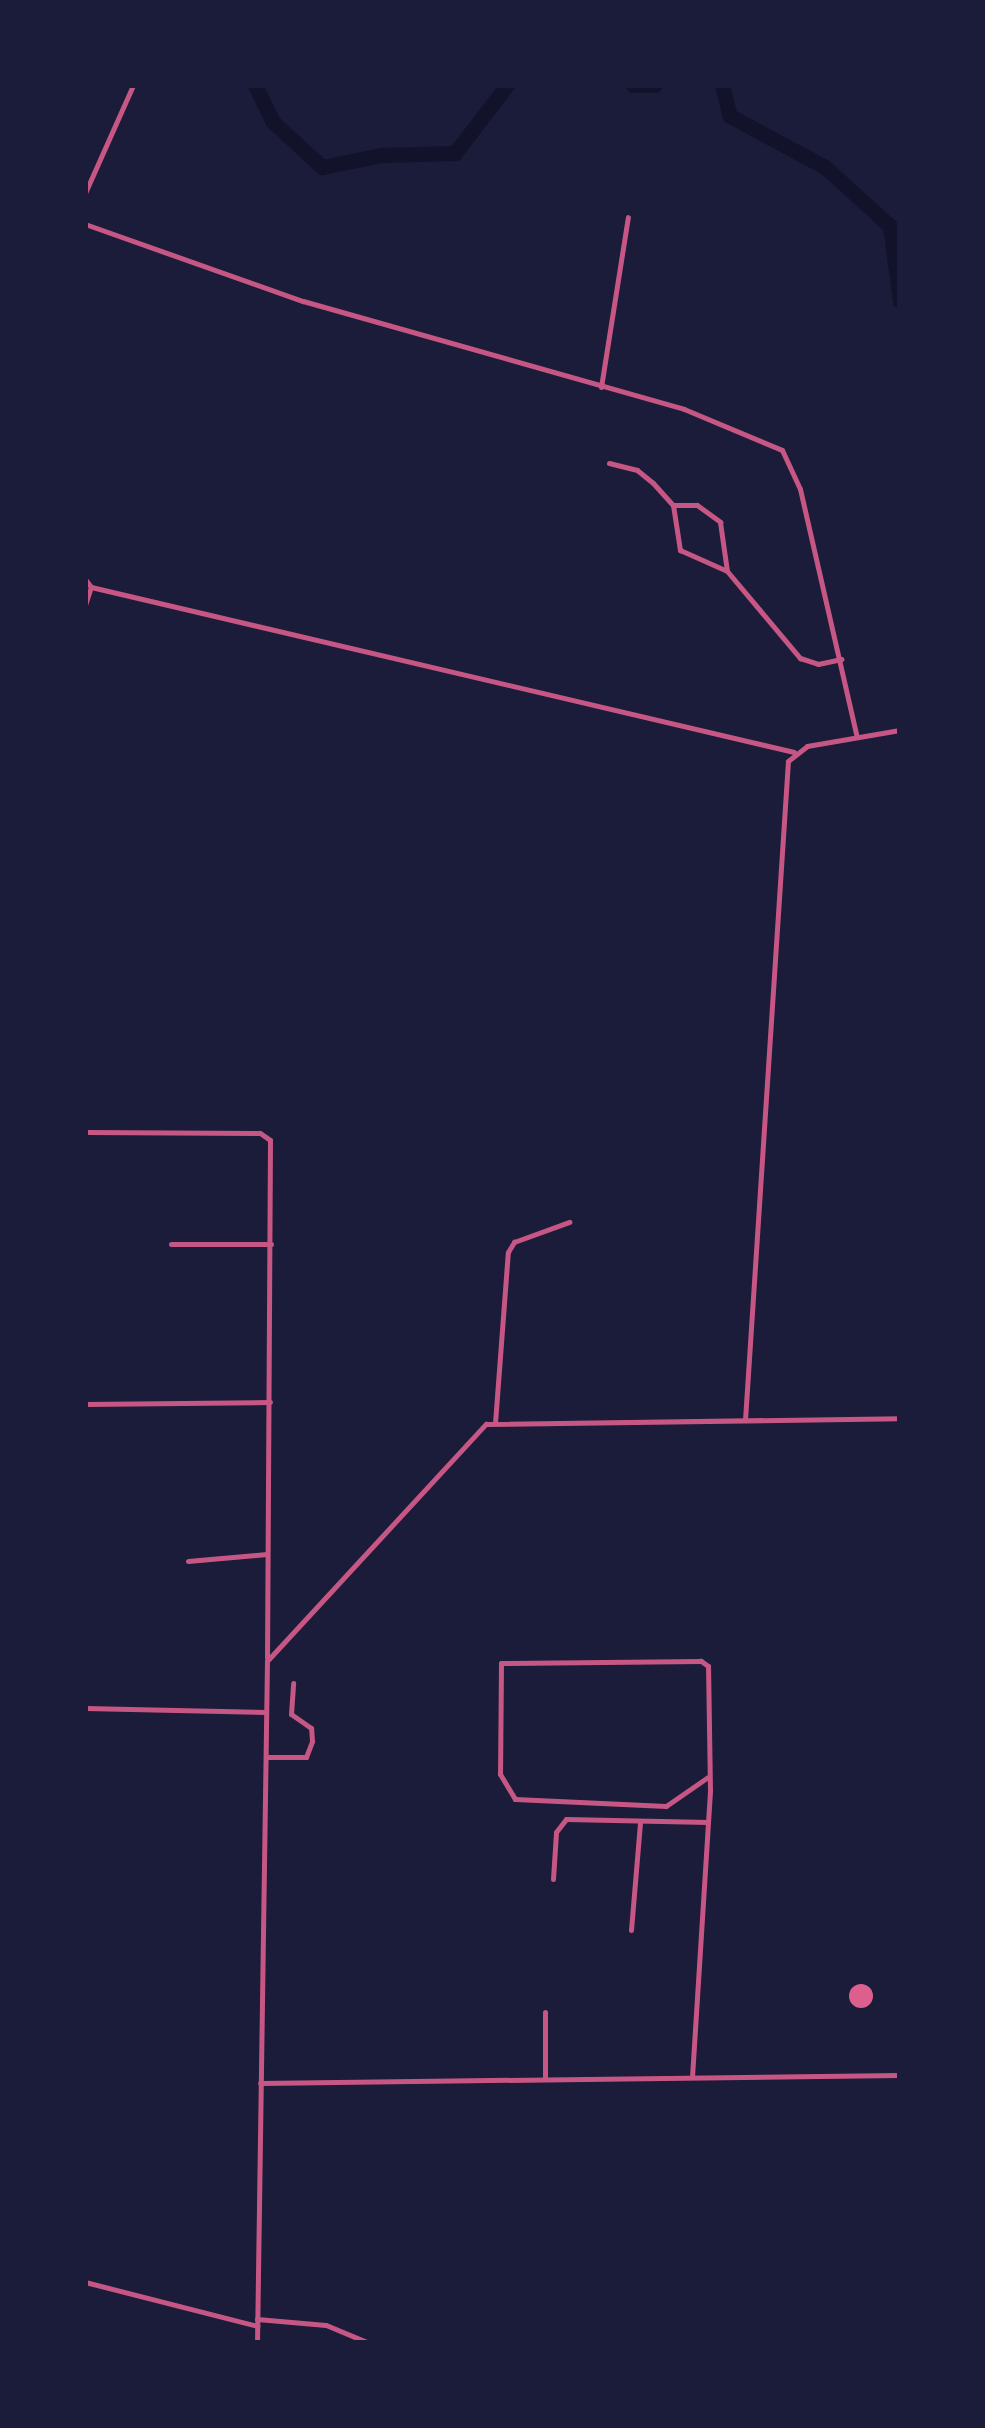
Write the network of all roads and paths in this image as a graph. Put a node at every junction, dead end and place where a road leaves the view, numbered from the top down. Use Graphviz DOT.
graph roads {
  1 [pos="133,85"];
  2 [pos="85,193"];
  3 [pos="628,217"];
  4 [pos="85,224"];
  5 [pos="601,387"];
  6 [pos="609,464"];
  7 [pos="673,505"];
  8 [pos="727,571"];
  9 [pos="85,580"];
  10 [pos="91,588"];
  11 [pos="85,606"];
  12 [pos="841,659"];
  13 [pos="900,730"];
  14 [pos="857,737"];
  15 [pos="794,752"];
  16 [pos="85,1132"];
  17 [pos="569,1222"];
  18 [pos="170,1244"];
  19 [pos="271,1244"];
  20 [pos="270,1402"];
  21 [pos="85,1404"];
  22 [pos="900,1418"];
  23 [pos="744,1420"];
  24 [pos="494,1422"];
  25 [pos="267,1554"];
  26 [pos="188,1561"];
  27 [pos="266,1660"];
  28 [pos="294,1683"];
  29 [pos="85,1708"];
  30 [pos="266,1712"];
  31 [pos="267,1757"];
  32 [pos="708,1778"];
  33 [pos="640,1822"];
  34 [pos="708,1822"];
  35 [pos="554,1879"];
  36 [pos="631,1930"];
  37 [pos="545,2012"];
  38 [pos="900,2076"];
  39 [pos="692,2077"];
  40 [pos="545,2079"];
  41 [pos="260,2083"];
  42 [pos="85,2282"];
  43 [pos="257,2323"];
  44 [pos="258,2343"];
  45 [pos="369,2343"];
  1 -- 2 [label="street"];
  3 -- 5 [label="street"];
  4 -- 5 [label="street"];
  5 -- 12 [label="street"];
  6 -- 7 [label="street"];
  7 -- 8 [label="street"];
  7 -- 8 [label="street"];
  8 -- 12 [label="street"];
  9 -- 10 [label="street"];
  10 -- 11 [label="street"];
  10 -- 15 [label="street"];
  12 -- 14 [label="street"];
  13 -- 14 [label="street"];
  14 -- 15 [label="street"];
  15 -- 23 [label="street"];
  16 -- 19 [label="street"];
  17 -- 24 [label="street"];
  18 -- 19 [label="street"];
  19 -- 20 [label="street"];
  20 -- 21 [label="street"];
  20 -- 25 [label="street"];
  22 -- 23 [label="street"];
  23 -- 24 [label="street"];
  24 -- 27 [label="street"];
  25 -- 26 [label="street"];
  25 -- 27 [label="street"];
  27 -- 30 [label="street"];
  28 -- 31 [label="street"];
  29 -- 30 [label="street"];
  30 -- 31 [label="street"];
  31 -- 41 [label="street"];
  32 -- 32 [label="street"];
  32 -- 34 [label="street"];
  33 -- 34 [label="street"];
  33 -- 35 [label="street"];
  33 -- 36 [label="street"];
  34 -- 39 [label="street"];
  37 -- 40 [label="street"];
  38 -- 39 [label="street"];
  39 -- 40 [label="street"];
  40 -- 41 [label="street"];
  41 -- 43 [label="street"];
  42 -- 43 [label="street"];
  43 -- 44 [label="street"];
  43 -- 45 [label="street"];
}
